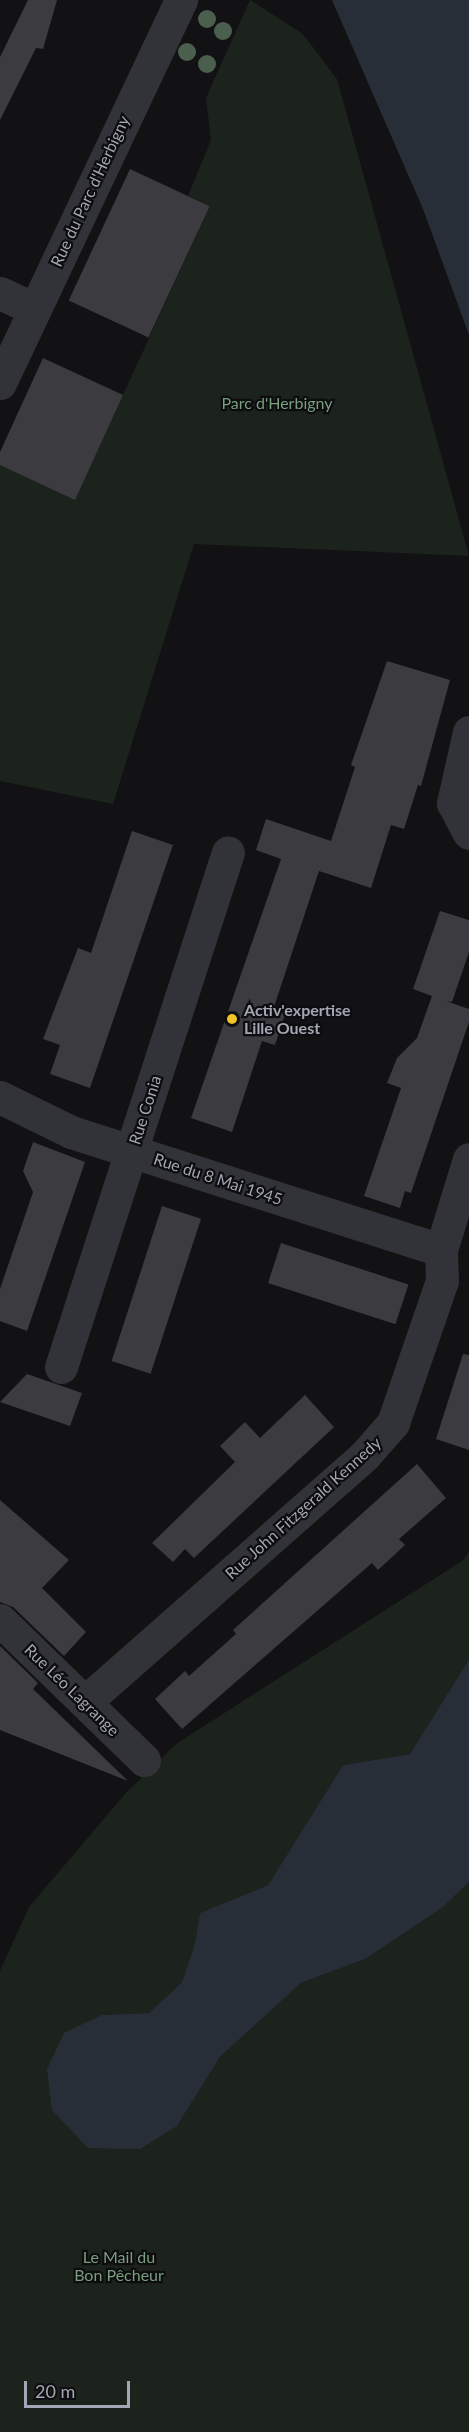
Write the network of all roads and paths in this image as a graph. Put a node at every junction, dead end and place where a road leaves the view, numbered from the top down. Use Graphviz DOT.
graph roads {
  1 [pos="182,0"];
  2 [pos="0,292"];
  3 [pos="34,309"];
  4 [pos="0,383"];
  5 [pos="469,732"];
  6 [pos="469,833"];
  7 [pos="228,852"];
  8 [pos="0,1097"];
  9 [pos="131,1152"];
  10 [pos="469,1159"];
  11 [pos="441,1250"];
  12 [pos="61,1368"];
  13 [pos="0,1620"];
  14 [pos="85,1702"];
  15 [pos="144,1760"];
  1 -- 3 [label="street, Rue du Parc d'Herbigny"];
  2 -- 3 [label="street"];
  3 -- 4 [label="street, Rue du Parc d'Herbigny"];
  5 -- 6 [label="street"];
  7 -- 9 [label="street, Rue Conia"];
  8 -- 9 [label="street, Rue du 8 Mai 1945"];
  9 -- 11 [label="street, Rue du 8 Mai 1945"];
  9 -- 12 [label="street, Rue Conia"];
  10 -- 11 [label="street, Rue John Fitzgerald Kennedy"];
  11 -- 14 [label="street, Rue John Fitzgerald Kennedy"];
  13 -- 14 [label="street, Rue Léo Lagrange"];
  14 -- 15 [label="street, Rue Léo Lagrange"];
}
